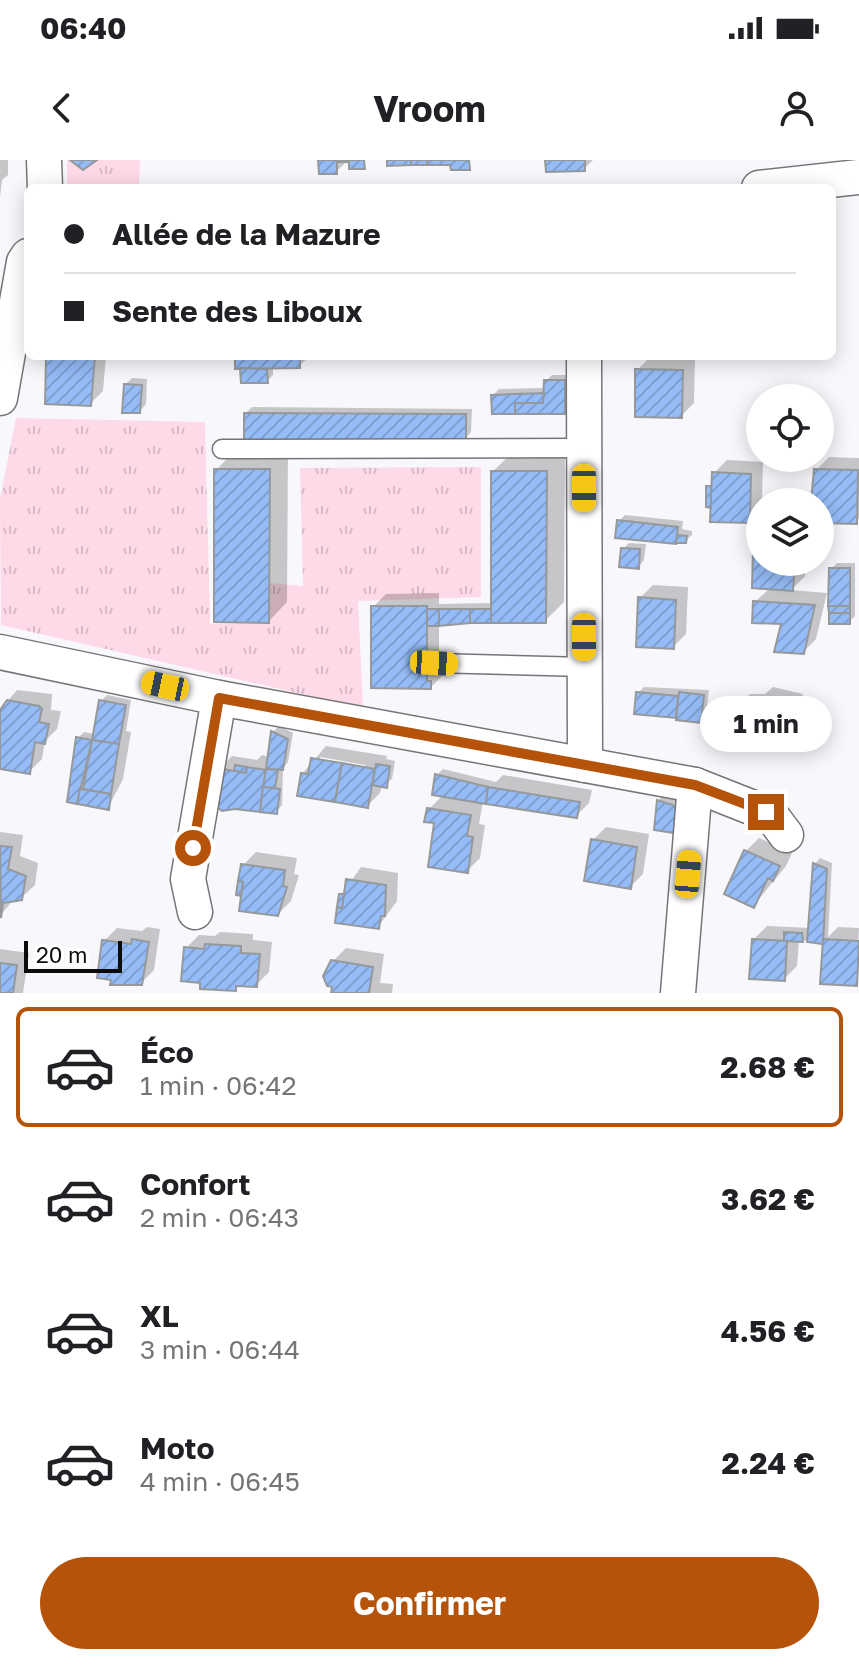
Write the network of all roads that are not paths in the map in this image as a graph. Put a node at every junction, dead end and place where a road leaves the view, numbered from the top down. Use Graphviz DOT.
graph roads {
  1 [pos="44,160"];
  2 [pos="859,177"];
  3 [pos="45,184"];
  4 [pos="795,184"];
  5 [pos="24,262"];
  6 [pos="584,360"];
  7 [pos="0,398"];
  8 [pos="584,448"];
  9 [pos="222,449"];
  10 [pos="0,652"];
  11 [pos="434,663"];
  12 [pos="585,667"];
  13 [pos="219,698"];
  14 [pos="585,765"];
  15 [pos="695,785"];
  16 [pos="786,835"];
  17 [pos="195,912"];
  18 [pos="678,993"];
  1 -- 3 [label="street"];
  2 -- 4 [label="street"];
  5 -- 7 [label="street"];
  6 -- 8 [label="street"];
  8 -- 9 [label="lane"];
  8 -- 12 [label="street"];
  10 -- 13 [label="street"];
  11 -- 12 [label="lane"];
  12 -- 14 [label="street"];
  13 -- 14 [label="street"];
  13 -- 17 [label="street"];
  14 -- 15 [label="street"];
  15 -- 16 [label="street"];
  15 -- 18 [label="street"];
}
